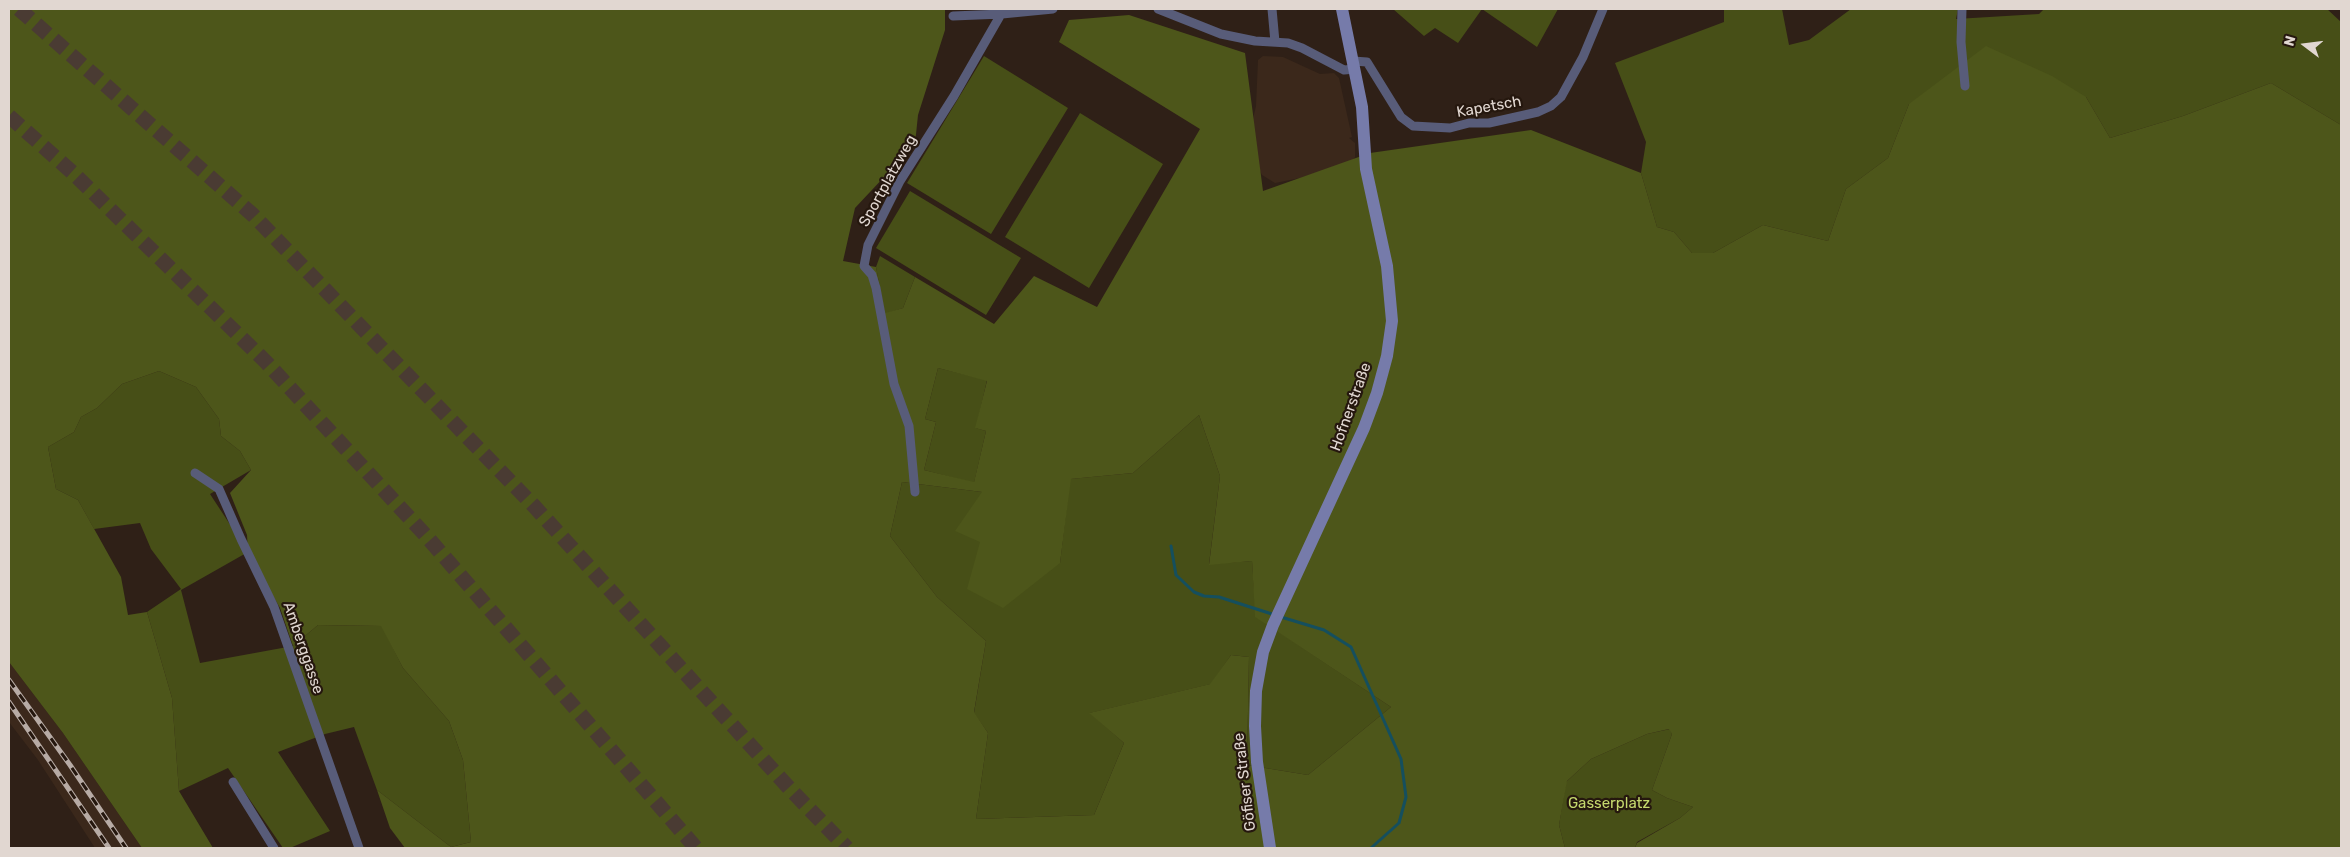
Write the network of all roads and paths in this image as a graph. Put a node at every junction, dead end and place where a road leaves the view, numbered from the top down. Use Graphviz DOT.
graph roads {
  1 [pos="1053,9"];
  2 [pos="1158,9"];
  3 [pos="1272,9"];
  4 [pos="1342,9"];
  5 [pos="1603,9"];
  6 [pos="1962,9"];
  7 [pos="1003,11"];
  8 [pos="953,16"];
  9 [pos="1275,42"];
  10 [pos="1354,65"];
  11 [pos="1965,86"];
  12 [pos="195,473"];
  13 [pos="915,492"];
  14 [pos="1273,625"];
  15 [pos="233,782"];
  16 [pos="274,848"];
  17 [pos="359,848"];
  18 [pos="1270,848"];
  1 -- 7 [label="street"];
  2 -- 9 [label="street"];
  3 -- 9 [label="street"];
  4 -- 10 [label="main road, Hofnerstraße"];
  5 -- 10 [label="street, Kapetsch"];
  6 -- 11 [label="street"];
  7 -- 8 [label="street"];
  7 -- 13 [label="street, Sportplatzweg"];
  9 -- 10 [label="street"];
  10 -- 14 [label="main road, Hofnerstraße"];
  12 -- 17 [label="street, Amberggasse"];
  14 -- 18 [label="main road, Göfiser Straße"];
  15 -- 16 [label="street"];
}
